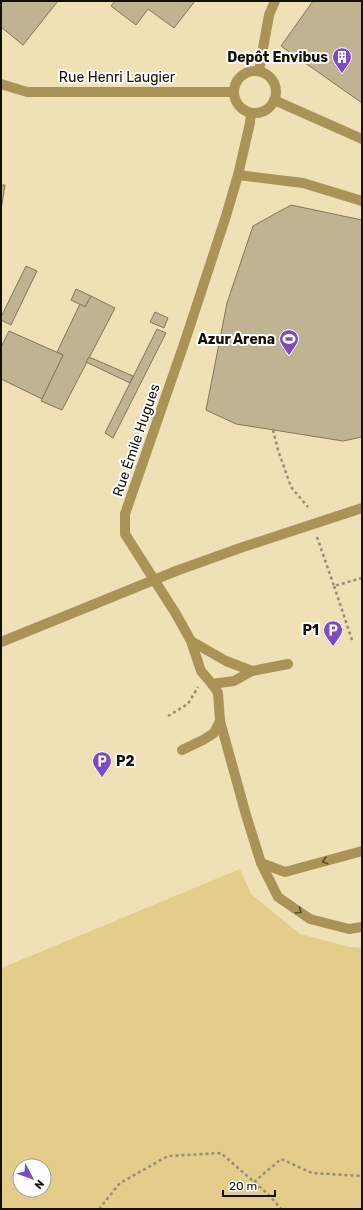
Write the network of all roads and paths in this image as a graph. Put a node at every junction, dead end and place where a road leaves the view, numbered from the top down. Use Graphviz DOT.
graph roads {
  1 [pos="275,1"];
  2 [pos="259,71"];
  3 [pos="1,84"];
  4 [pos="234,92"];
  5 [pos="274,100"];
  6 [pos="251,113"];
  7 [pos="362,139"];
  8 [pos="238,175"];
  9 [pos="362,201"];
  10 [pos="273,430"];
  11 [pos="308,507"];
  12 [pos="362,508"];
  13 [pos="315,534"];
  14 [pos="362,578"];
  15 [pos="154,580"];
  16 [pos="334,586"];
  17 [pos="191,641"];
  18 [pos="1,642"];
  19 [pos="352,644"];
  20 [pos="288,664"];
  21 [pos="201,671"];
  22 [pos="252,671"];
  23 [pos="212,684"];
  24 [pos="168,716"];
  25 [pos="220,721"];
  26 [pos="182,750"];
  27 [pos="362,851"];
  28 [pos="261,862"];
  29 [pos="362,927"];
  30 [pos="362,1176"];
  31 [pos="254,1182"];
  32 [pos="99,1209"];
  33 [pos="281,1209"];
  1 -- 2 [label="street"];
  2 -- 4 [label="street"];
  2 -- 5 [label="street"];
  3 -- 4 [label="street, Rue Henri Laugier"];
  4 -- 6 [label="street"];
  5 -- 6 [label="street"];
  5 -- 7 [label="street"];
  6 -- 8 [label="street, Rue Émile Hugues"];
  8 -- 9 [label="street"];
  8 -- 15 [label="street, Rue Émile Hugues"];
  10 -- 11 [label="path"];
  12 -- 15 [label="street"];
  13 -- 16 [label="path"];
  14 -- 16 [label="path"];
  15 -- 17 [label="street, Rue Émile Hugues"];
  15 -- 18 [label="street"];
  16 -- 19 [label="path"];
  17 -- 21 [label="street, Rue Émile Hugues"];
  17 -- 22 [label="street"];
  20 -- 22 [label="street"];
  21 -- 23 [label="street, Rue Émile Hugues"];
  21 -- 24 [label="path"];
  22 -- 23 [label="street"];
  23 -- 25 [label="street"];
  25 -- 26 [label="street"];
  25 -- 28 [label="street"];
  27 -- 28 [label="street, one-way"];
  28 -- 29 [label="street, one-way"];
  30 -- 31 [label="path"];
  31 -- 32 [label="path"];
  31 -- 33 [label="path"];
}
